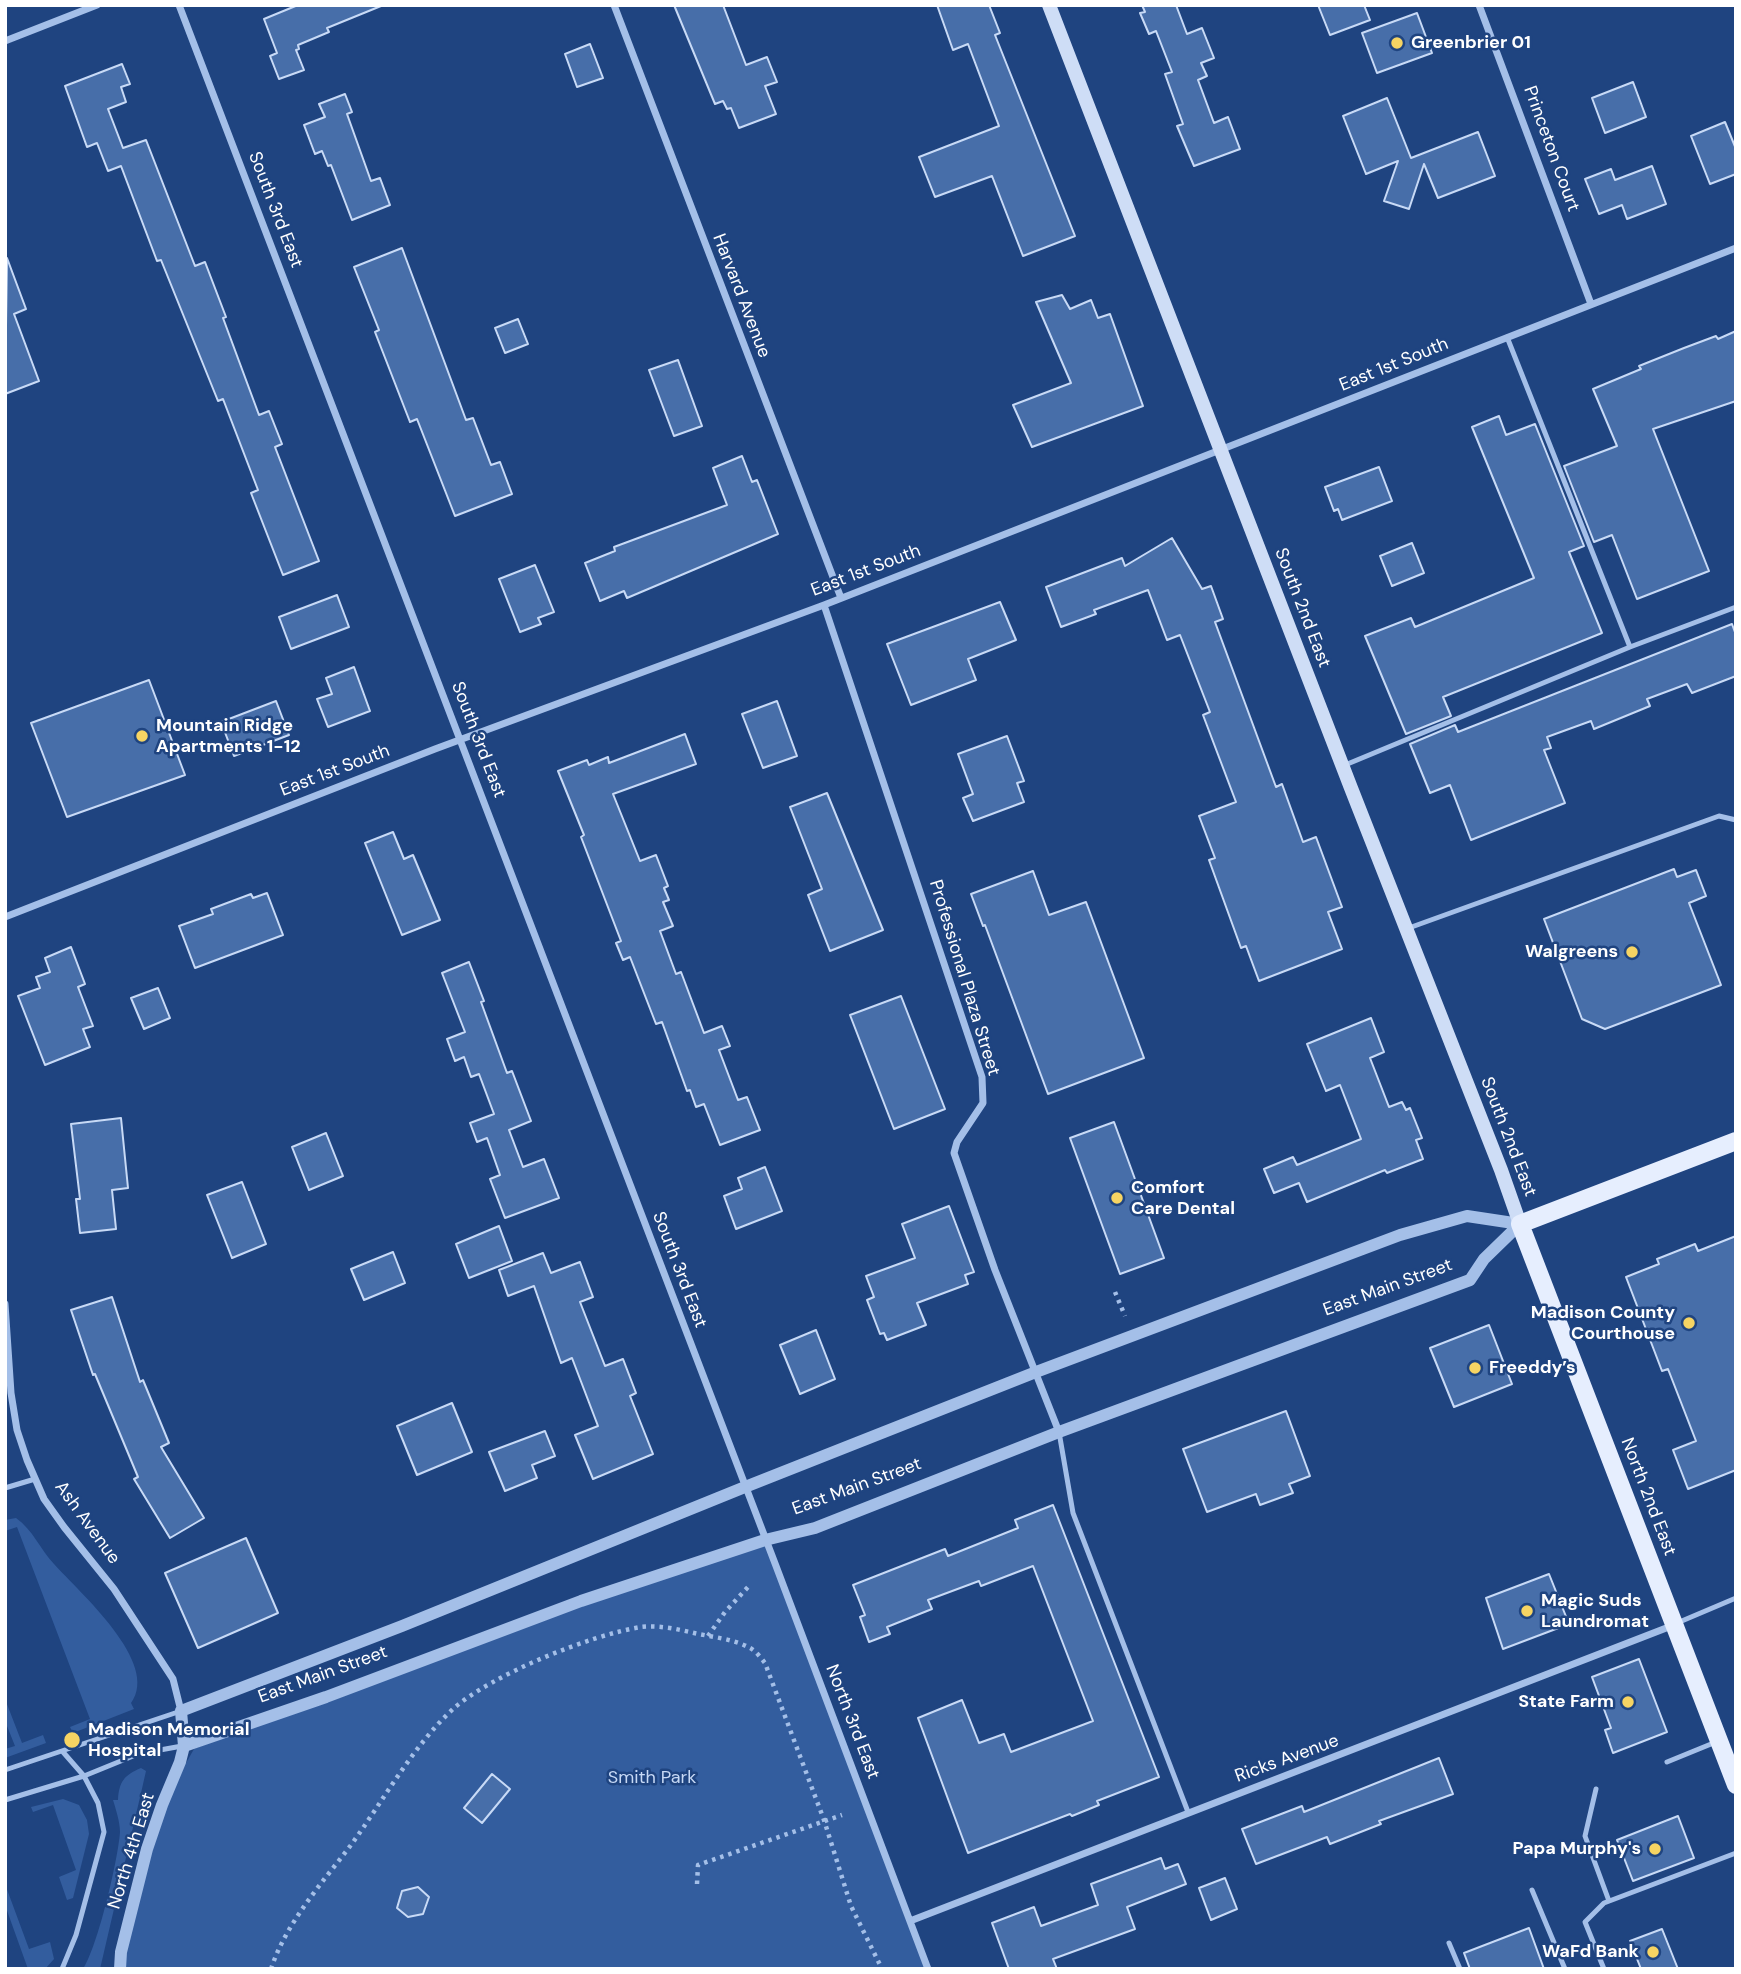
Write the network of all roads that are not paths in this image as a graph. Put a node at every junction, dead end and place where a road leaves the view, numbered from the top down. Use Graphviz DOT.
graph roads {
  1 [pos="97,5"];
  2 [pos="179,5"];
  3 [pos="614,5"];
  4 [pos="1049,5"];
  5 [pos="1479,5"];
  6 [pos="5,41"];
  7 [pos="1736,248"];
  8 [pos="1591,304"];
  9 [pos="1507,337"];
  10 [pos="1221,451"];
  11 [pos="841,598"];
  12 [pos="824,605"];
  13 [pos="1736,607"];
  14 [pos="1630,647"];
  15 [pos="461,740"];
  16 [pos="1343,766"];
  17 [pos="1736,820"];
  18 [pos="5,917"];
  19 [pos="1406,929"];
  20 [pos="1736,1141"];
  21 [pos="1520,1224"];
  22 [pos="5,1304"];
  23 [pos="1036,1372"];
  24 [pos="1059,1432"];
  25 [pos="35,1479"];
  26 [pos="744,1487"];
  27 [pos="5,1488"];
  28 [pos="765,1540"];
  29 [pos="1736,1598"];
  30 [pos="1674,1625"];
  31 [pos="181,1711"];
  32 [pos="1719,1741"];
  33 [pos="184,1746"];
  34 [pos="63,1752"];
  35 [pos="1667,1762"];
  36 [pos="5,1770"];
  37 [pos="84,1776"];
  38 [pos="1736,1785"];
  39 [pos="1596,1789"];
  40 [pos="5,1800"];
  41 [pos="1188,1812"];
  42 [pos="1736,1853"];
  43 [pos="1532,1890"];
  44 [pos="1609,1901"];
  45 [pos="910,1921"];
  46 [pos="1449,1942"];
  47 [pos="62,1969"];
  48 [pos="120,1969"];
  49 [pos="928,1969"];
  50 [pos="1460,1969"];
  51 [pos="1565,1969"];
  52 [pos="1604,1969"];
  1 -- 6 [label="street"];
  2 -- 15 [label="street, South 3rd East"];
  3 -- 11 [label="street, Harvard Avenue"];
  4 -- 10 [label="main road, South 2nd East"];
  5 -- 8 [label="street, Princeton Court"];
  7 -- 8 [label="street, East 1st South"];
  8 -- 9 [label="street, East 1st South"];
  9 -- 10 [label="street, East 1st South"];
  9 -- 14 [label="lane"];
  10 -- 11 [label="street, East 1st South"];
  10 -- 16 [label="main road, South 2nd East"];
  11 -- 12 [label="street, East 1st South"];
  12 -- 15 [label="street, East 1st South"];
  12 -- 23 [label="street, Professional Plaza Street"];
  13 -- 14 [label="lane"];
  14 -- 16 [label="lane"];
  15 -- 18 [label="street, East 1st South"];
  15 -- 26 [label="street, South 3rd East"];
  16 -- 19 [label="main road, South 2nd East"];
  17 -- 19 [label="lane"];
  19 -- 21 [label="main road, South 2nd East"];
  20 -- 21 [label="main road, East Main Street"];
  21 -- 23 [label="street, East Main Street"];
  21 -- 24 [label="street, East Main Street"];
  21 -- 30 [label="main road, North 2nd East"];
  22 -- 25 [label="street, Ash Avenue"];
  23 -- 24 [label="street, Professional Plaza Street"];
  23 -- 26 [label="street, East Main Street"];
  24 -- 28 [label="street, East Main Street"];
  24 -- 41 [label="lane"];
  25 -- 27 [label="lane"];
  25 -- 31 [label="street, Ash Avenue"];
  26 -- 28 [label="street, North 3rd East"];
  26 -- 31 [label="street, East Main Street"];
  28 -- 33 [label="street, East Main Street"];
  28 -- 45 [label="street, North 3rd East"];
  29 -- 30 [label="lane"];
  30 -- 32 [label="main road, North 2nd East"];
  30 -- 41 [label="street, Ricks Avenue"];
  31 -- 33 [label="street, Ash Avenue"];
  31 -- 34 [label="lane"];
  32 -- 35 [label="lane"];
  32 -- 38 [label="main road, North 2nd East"];
  33 -- 37 [label="lane"];
  33 -- 48 [label="street, North 4th East"];
  34 -- 36 [label="lane"];
  34 -- 37 [label="lane"];
  37 -- 40 [label="lane"];
  37 -- 47 [label="lane"];
  39 -- 44 [label="lane"];
  41 -- 45 [label="street, Ricks Avenue"];
  42 -- 44 [label="lane"];
  43 -- 51 [label="lane"];
  44 -- 52 [label="lane"];
  45 -- 49 [label="street, North 3rd East"];
  46 -- 50 [label="lane"];
}
